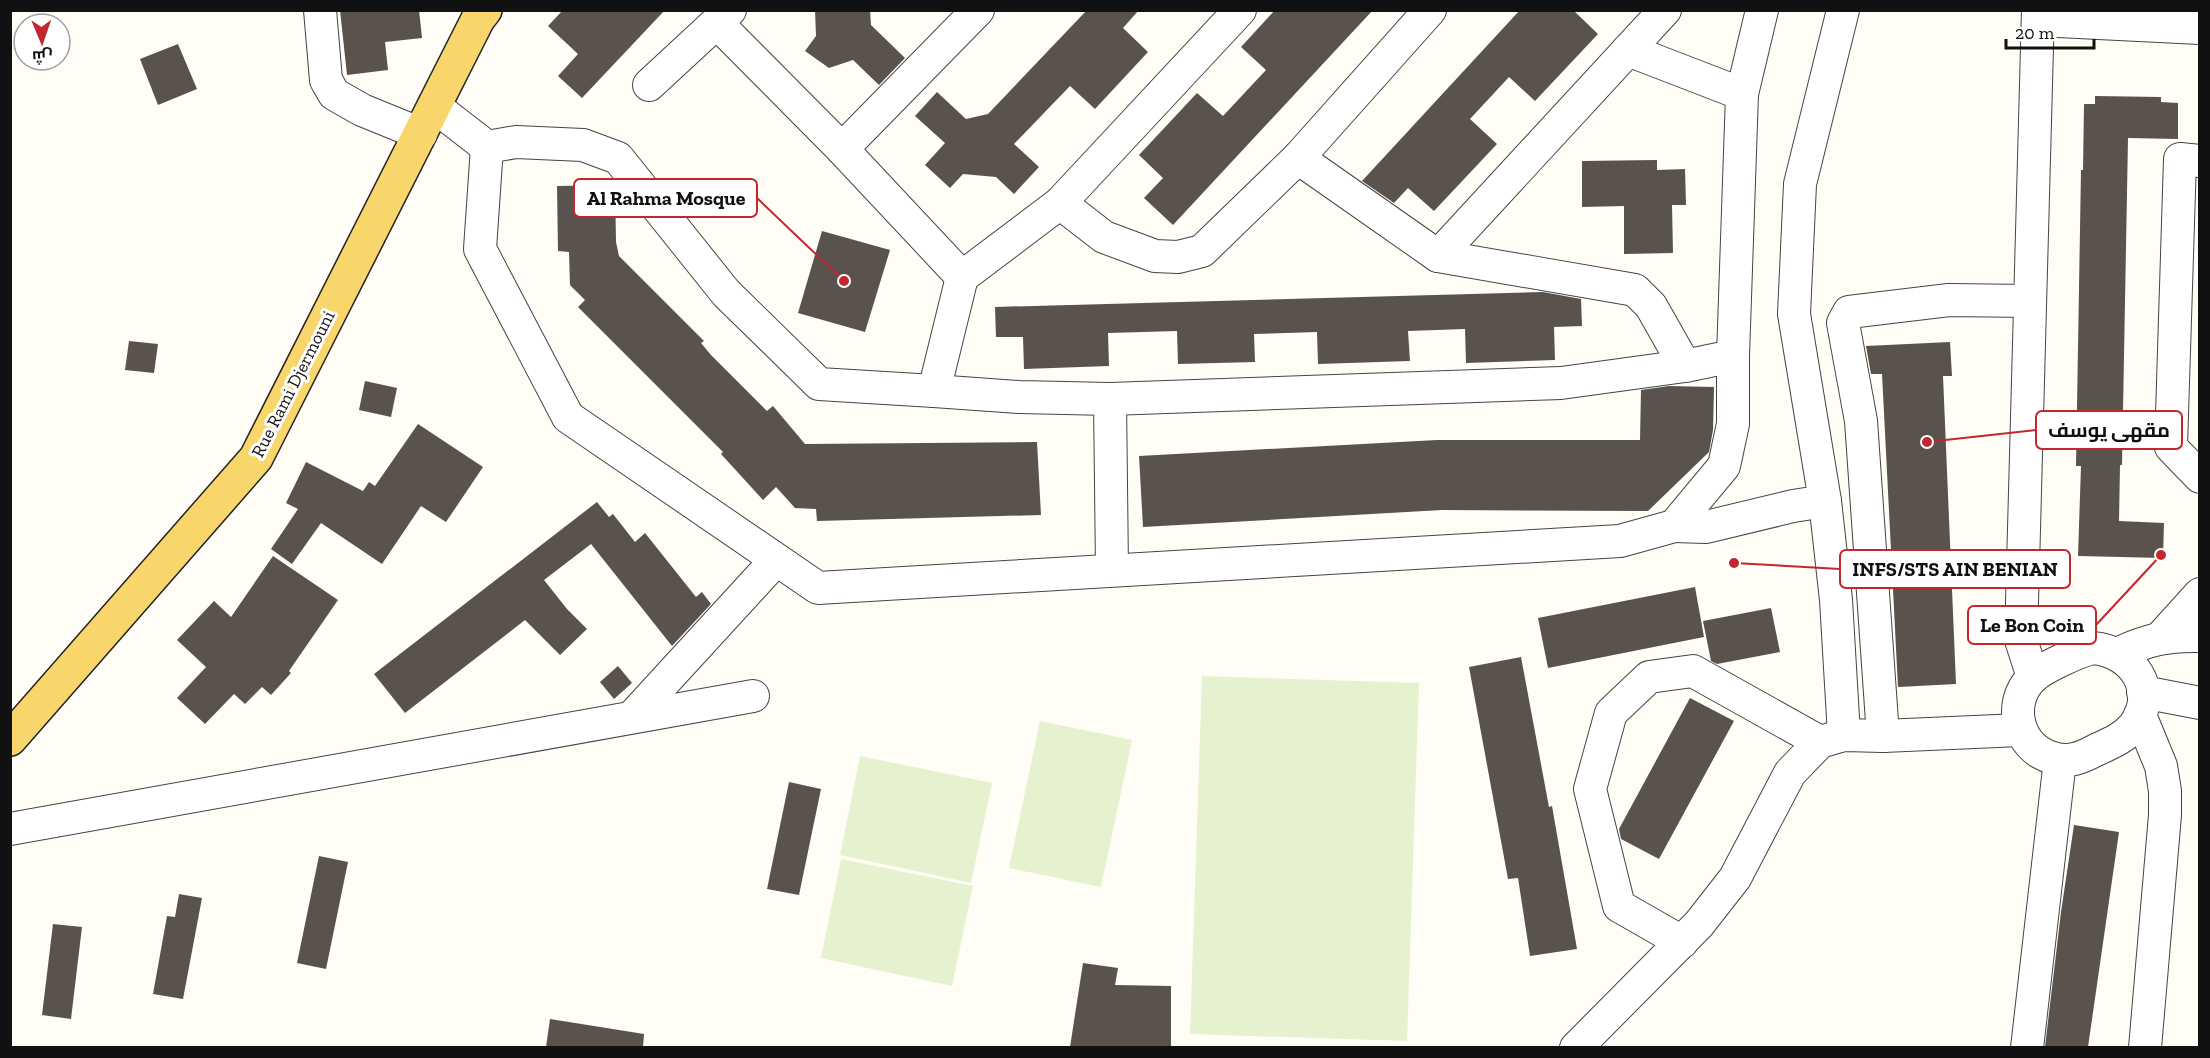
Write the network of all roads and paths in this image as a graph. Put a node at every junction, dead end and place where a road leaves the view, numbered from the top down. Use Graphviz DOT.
graph roads {
  1 [pos="320,10"];
  2 [pos="978,10"];
  3 [pos="1240,10"];
  4 [pos="1430,10"];
  5 [pos="1665,10"];
  6 [pos="1762,10"];
  7 [pos="1844,10"];
  8 [pos="478,13"];
  9 [pos="2038,15"];
  10 [pos="724,17"];
  11 [pos="2199,28"];
  12 [pos="1628,50"];
  13 [pos="649,85"];
  14 [pos="1742,94"];
  15 [pos="428,120"];
  16 [pos="487,147"];
  17 [pos="842,148"];
  18 [pos="1298,158"];
  19 [pos="2199,161"];
  20 [pos="1060,203"];
  21 [pos="1438,256"];
  22 [pos="962,277"];
  23 [pos="2030,301"];
  24 [pos="1733,356"];
  25 [pos="2199,365"];
  26 [pos="1685,366"];
  27 [pos="2173,386"];
  28 [pos="934,391"];
  29 [pos="1110,399"];
  30 [pos="2199,477"];
  31 [pos="1825,501"];
  32 [pos="1674,526"];
  33 [pos="776,560"];
  34 [pos="1112,570"];
  35 [pos="2199,594"];
  36 [pos="2199,636"];
  37 [pos="2162,637"];
  38 [pos="2117,654"];
  39 [pos="2033,678"];
  40 [pos="753,696"];
  41 [pos="2142,703"];
  42 [pos="2199,703"];
  43 [pos="632,717"];
  44 [pos="2020,730"];
  45 [pos="1884,736"];
  46 [pos="10,739"];
  47 [pos="1832,739"];
  48 [pos="2060,760"];
  49 [pos="10,829"];
  50 [pos="1682,942"];
  51 [pos="1576,1047"];
  52 [pos="2027,1047"];
  53 [pos="2145,1047"];
  1 -- 15 [label="street"];
  2 -- 17 [label="street"];
  3 -- 20 [label="street"];
  4 -- 18 [label="street"];
  5 -- 12 [label="street"];
  6 -- 14 [label="street"];
  7 -- 31 [label="street"];
  8 -- 15 [label="main road, Rue Rami Djermouni"];
  9 -- 11 [label="street"];
  9 -- 23 [label="street"];
  10 -- 13 [label="street"];
  10 -- 17 [label="street"];
  12 -- 14 [label="street"];
  12 -- 21 [label="street"];
  14 -- 24 [label="street"];
  15 -- 16 [label="street"];
  15 -- 46 [label="main road, Rue Rami Djermouni"];
  16 -- 28 [label="street"];
  16 -- 33 [label="street"];
  17 -- 22 [label="street"];
  18 -- 20 [label="street"];
  18 -- 21 [label="street"];
  19 -- 27 [label="street"];
  20 -- 22 [label="street"];
  21 -- 26 [label="street"];
  22 -- 28 [label="street"];
  23 -- 39 [label="street"];
  23 -- 45 [label="street"];
  24 -- 26 [label="street"];
  24 -- 32 [label="street"];
  25 -- 27 [label="street"];
  26 -- 29 [label="street"];
  27 -- 30 [label="street"];
  28 -- 29 [label="street"];
  29 -- 34 [label="street"];
  31 -- 32 [label="street"];
  31 -- 47 [label="street"];
  32 -- 34 [label="street"];
  33 -- 34 [label="street"];
  33 -- 43 [label="street"];
  35 -- 37 [label="street"];
  36 -- 37 [label="street"];
  37 -- 38 [label="street"];
  38 -- 39 [label="street"];
  38 -- 41 [label="street"];
  39 -- 44 [label="street"];
  40 -- 43 [label="street"];
  41 -- 42 [label="street"];
  41 -- 48 [label="street"];
  41 -- 53 [label="street"];
  43 -- 49 [label="street"];
  44 -- 45 [label="street"];
  44 -- 48 [label="street"];
  45 -- 47 [label="street"];
  47 -- 50 [label="street"];
  47 -- 50 [label="street"];
  48 -- 52 [label="street"];
  50 -- 51 [label="street"];
}
